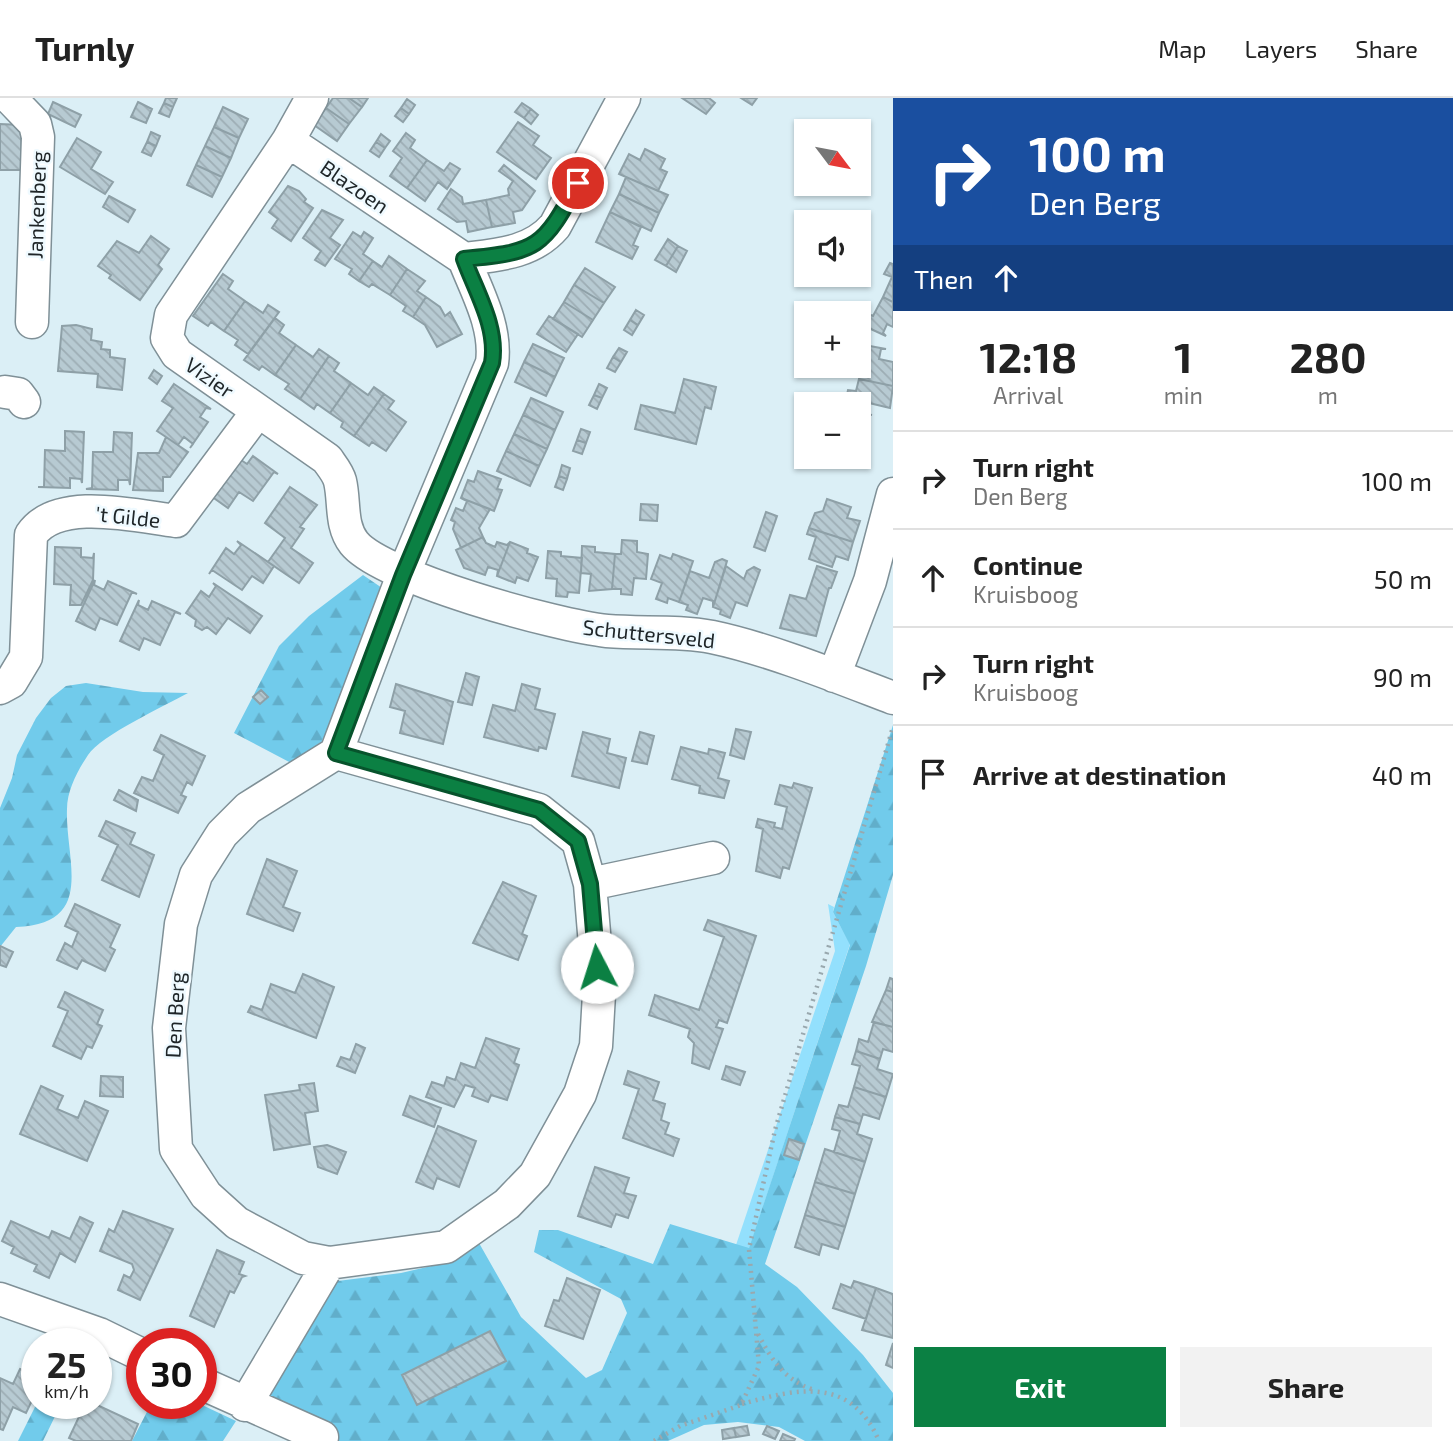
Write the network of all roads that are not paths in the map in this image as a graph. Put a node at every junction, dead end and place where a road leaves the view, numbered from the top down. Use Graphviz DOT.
graph roads {
  1 [pos="10,98"];
  2 [pos="312,98"];
  3 [pos="624,98"];
  4 [pos="288,141"];
  5 [pos="464,259"];
  6 [pos="32,322"];
  7 [pos="258,411"];
  8 [pos="893,494"];
  9 [pos="403,575"];
  10 [pos="834,676"];
  11 [pos="0,688"];
  12 [pos="893,698"];
  13 [pos="336,753"];
  14 [pos="713,858"];
  15 [pos="590,884"];
  16 [pos="329,1262"];
  17 [pos="0,1298"];
  18 [pos="126,1348"];
  19 [pos="217,1391"];
  20 [pos="245,1405"];
  21 [pos="322,1437"];
  1 -- 6 [label="street, Jankenberg"];
  2 -- 4 [label="street"];
  3 -- 5 [label="street"];
  4 -- 5 [label="street, Blazoen"];
  4 -- 7 [label="street, Vizier"];
  5 -- 9 [label="street"];
  7 -- 9 [label="street, Vizier"];
  7 -- 11 [label="street, 't Gilde"];
  8 -- 10 [label="street"];
  9 -- 10 [label="street, Schuttersveld"];
  9 -- 13 [label="street"];
  10 -- 12 [label="street, Schuttersveld"];
  13 -- 15 [label="street, Den Berg"];
  13 -- 16 [label="street, Den Berg"];
  14 -- 15 [label="street"];
  15 -- 16 [label="street, Den Berg"];
  16 -- 20 [label="street"];
  17 -- 18 [label="street"];
  19 -- 20 [label="street"];
  20 -- 21 [label="street"];
}
